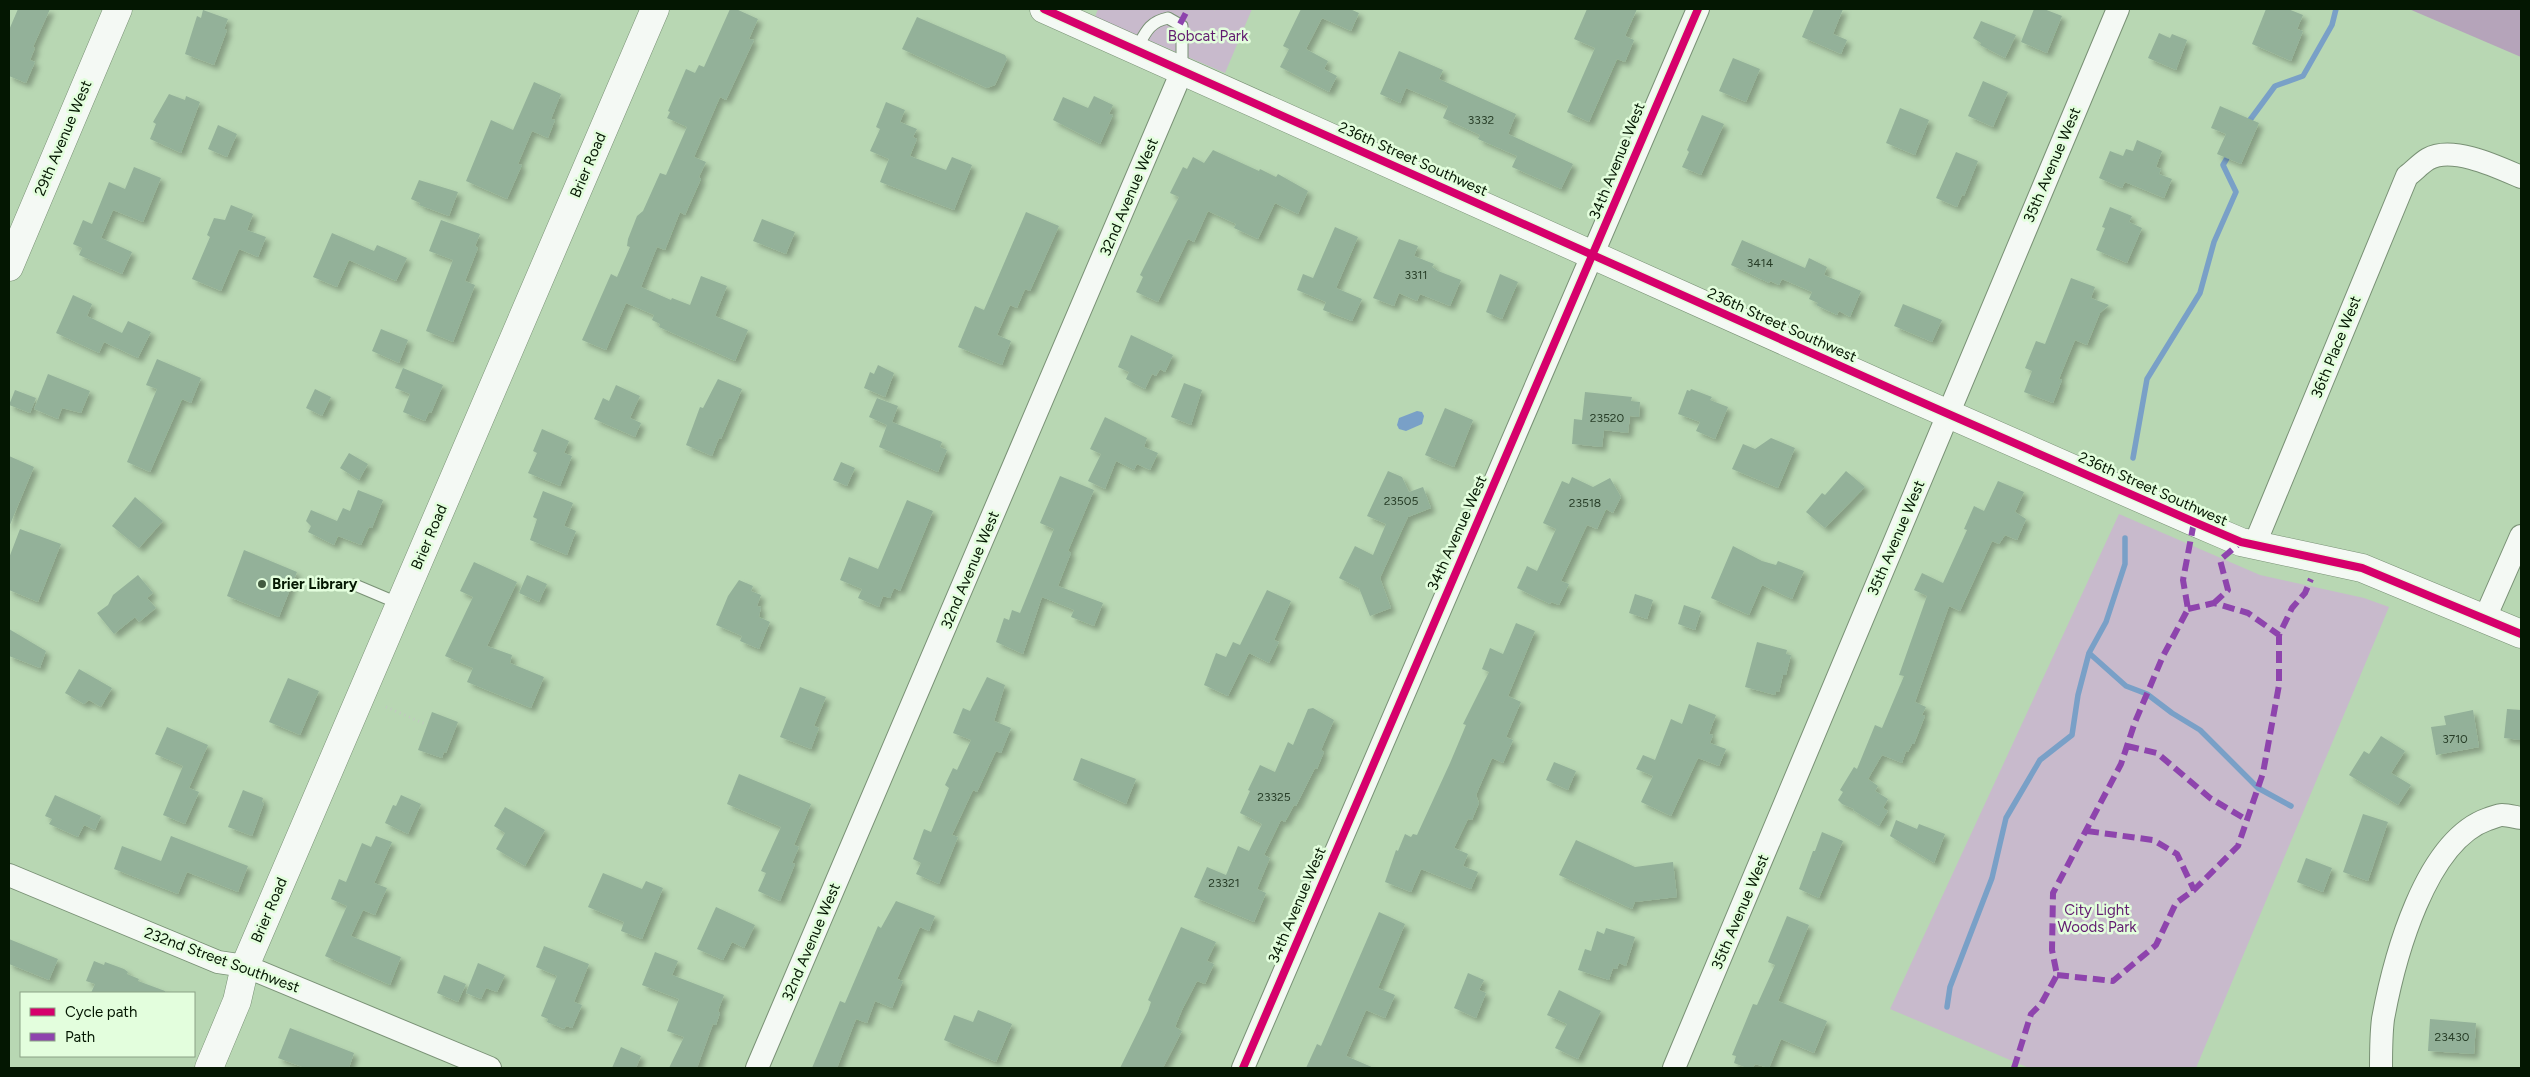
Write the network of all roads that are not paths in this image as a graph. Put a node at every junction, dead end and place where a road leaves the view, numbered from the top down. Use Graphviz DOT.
graph roads {
  1 [pos="118,9"];
  2 [pos="655,9"];
  3 [pos="1044,9"];
  4 [pos="1698,9"];
  5 [pos="2118,9"];
  6 [pos="1136,50"];
  7 [pos="1182,71"];
  8 [pos="2521,177"];
  9 [pos="1593,256"];
  10 [pos="9,267"];
  11 [pos="1948,414"];
  12 [pos="2521,536"];
  13 [pos="2254,546"];
  14 [pos="355,585"];
  15 [pos="400,604"];
  16 [pos="2486,618"];
  17 [pos="2521,634"];
  18 [pos="2521,818"];
  19 [pos="9,875"];
  20 [pos="245,966"];
  21 [pos="209,1068"];
  22 [pos="490,1068"];
  23 [pos="758,1068"];
  24 [pos="1243,1068"];
  25 [pos="1674,1068"];
  26 [pos="2381,1068"];
  1 -- 10 [label="street, 29th Avenue West"];
  2 -- 15 [label="street, Brier Road"];
  3 -- 6 [label="street, 236th Street Southwest"];
  4 -- 9 [label="street, 34th Avenue West"];
  5 -- 11 [label="street, 35th Avenue West"];
  6 -- 7 [label="street, 236th Street Southwest"];
  6 -- 7 [label="lane"];
  7 -- 9 [label="street, 236th Street Southwest"];
  7 -- 23 [label="street, 32nd Avenue West"];
  8 -- 13 [label="street, 36th Place West"];
  9 -- 11 [label="street, 236th Street Southwest"];
  9 -- 24 [label="street, 34th Avenue West"];
  11 -- 13 [label="street, 236th Street Southwest"];
  11 -- 25 [label="street, 35th Avenue West"];
  12 -- 16 [label="street"];
  13 -- 16 [label="street, 236th Street Southwest"];
  14 -- 15 [label="lane"];
  15 -- 20 [label="street, Brier Road"];
  16 -- 17 [label="street, 236th Street Southwest"];
  18 -- 26 [label="street"];
  19 -- 20 [label="street, 232nd Street Southwest"];
  20 -- 21 [label="street, Brier Road"];
  20 -- 22 [label="street, 232nd Street Southwest"];
}
